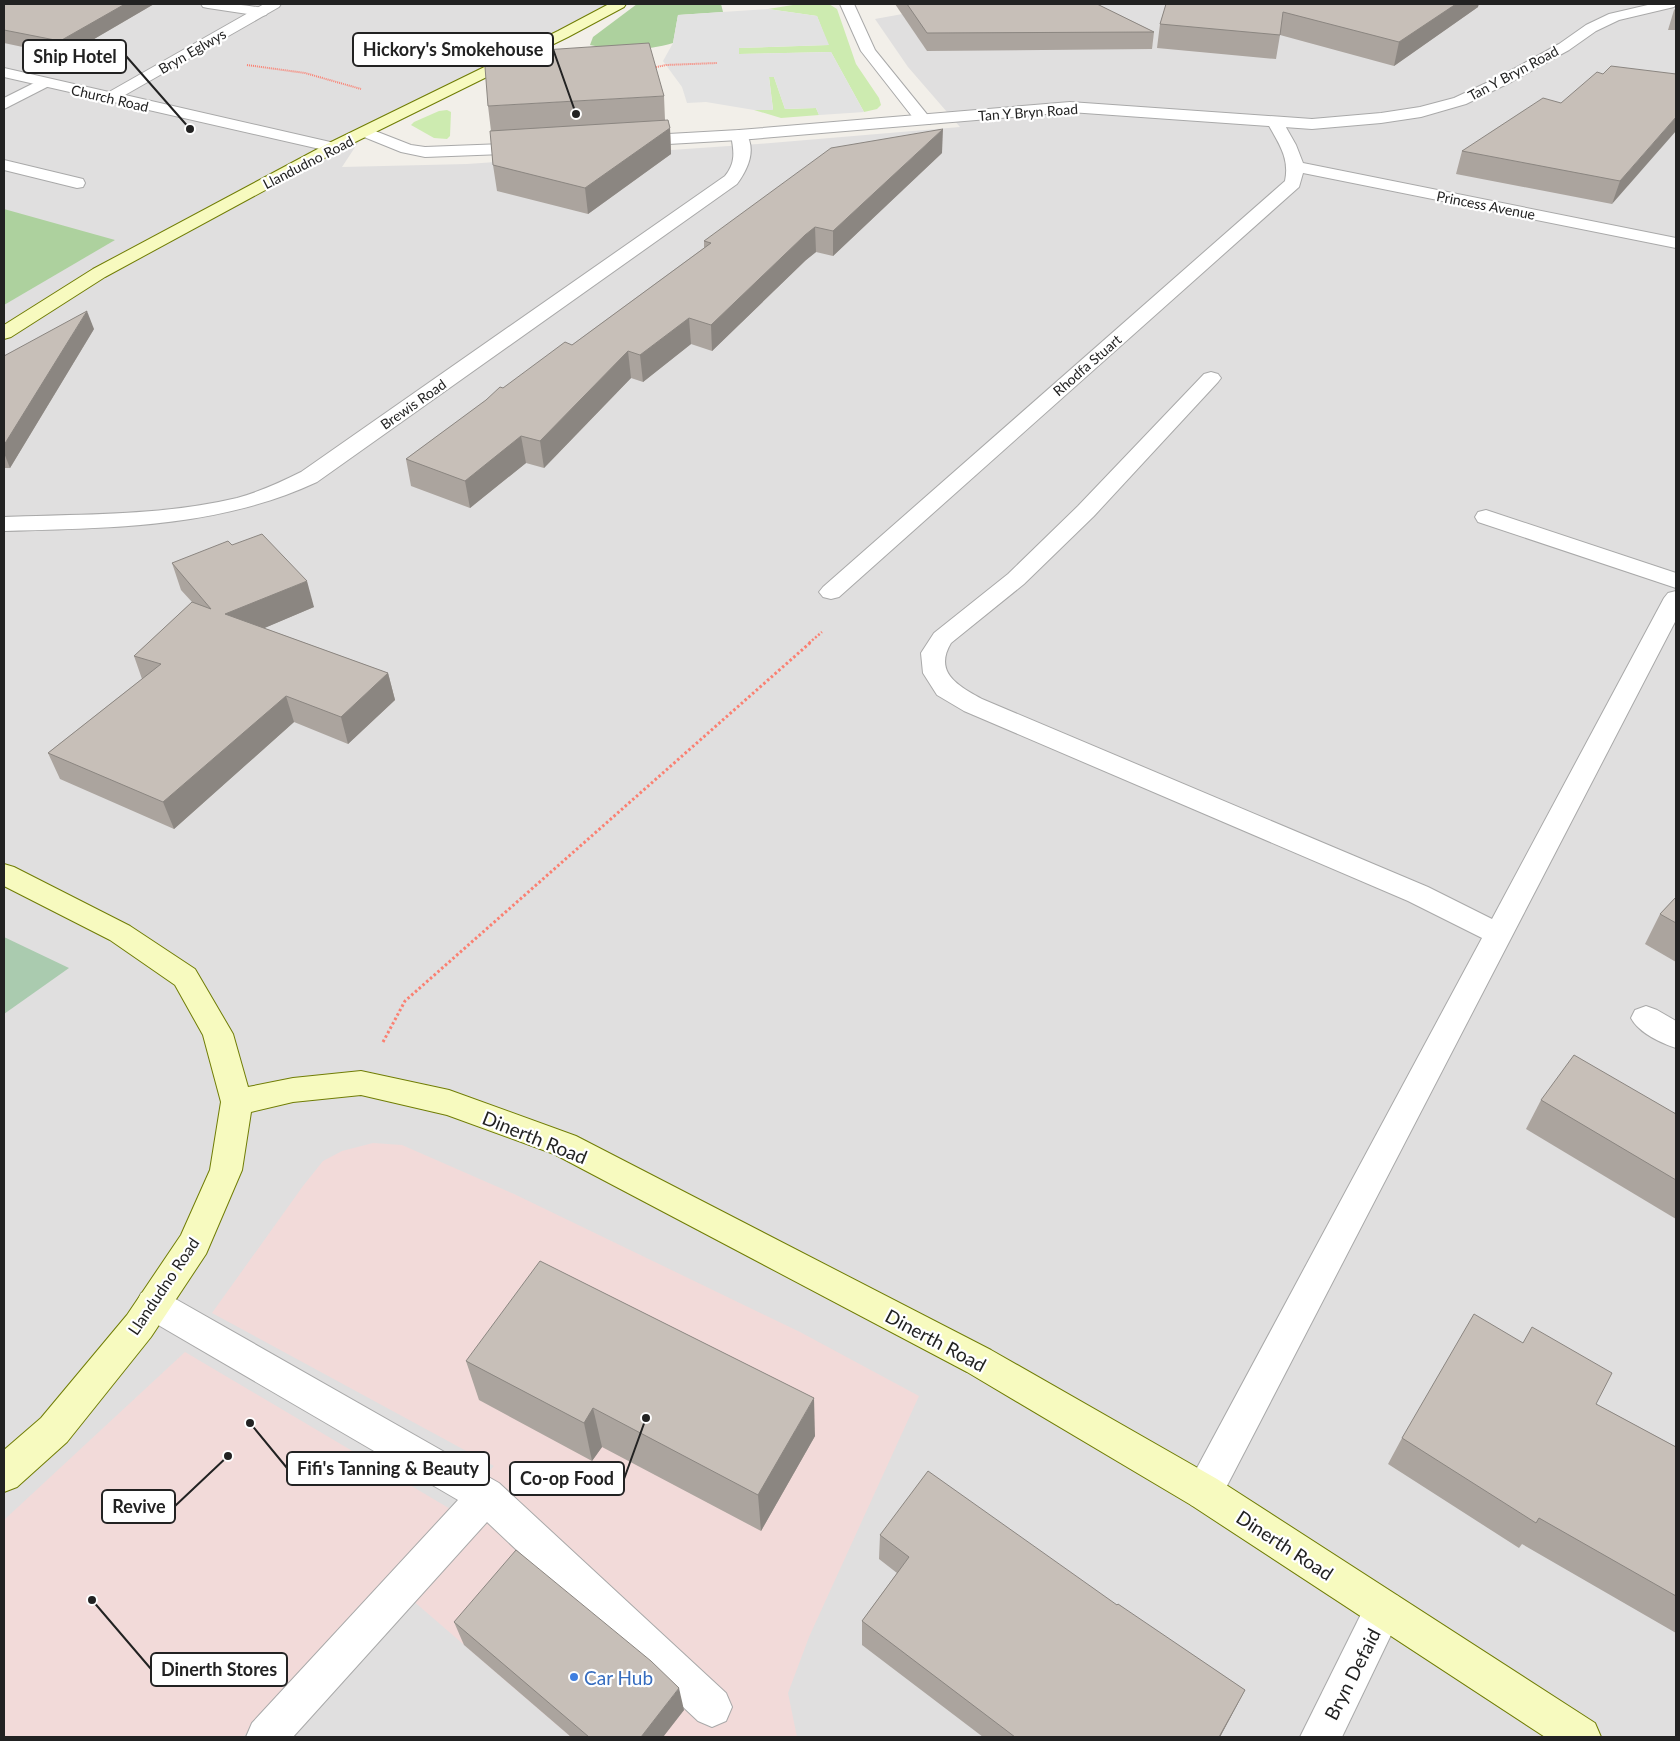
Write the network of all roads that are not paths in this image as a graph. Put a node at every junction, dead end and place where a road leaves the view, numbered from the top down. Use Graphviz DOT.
graph roads {
  1 [pos="208,4"];
  2 [pos="274,4"];
  3 [pos="619,4"];
  4 [pos="846,4"];
  5 [pos="1670,4"];
  6 [pos="261,12"];
  7 [pos="4,73"];
  8 [pos="44,83"];
  9 [pos="109,98"];
  10 [pos="4,104"];
  11 [pos="924,120"];
  12 [pos="1275,122"];
  13 [pos="365,132"];
  14 [pos="738,135"];
  15 [pos="621,142"];
  16 [pos="333,147"];
  17 [pos="543,147"];
  18 [pos="4,165"];
  19 [pos="1296,167"];
  20 [pos="77,182"];
  21 [pos="1676,243"];
  22 [pos="4,333"];
  23 [pos="1211,378"];
  24 [pos="1486,517"];
  25 [pos="4,524"];
  26 [pos="1676,581"];
  27 [pos="831,592"];
  28 [pos="1676,598"];
  29 [pos="4,874"];
  30 [pos="1498,934"];
  31 [pos="1646,1018"];
  32 [pos="1676,1036"];
  33 [pos="237,1102"];
  34 [pos="153,1304"];
  35 [pos="4,1474"];
  36 [pos="1204,1492"];
  37 [pos="486,1496"];
  38 [pos="1384,1610"];
  39 [pos="712,1708"];
  40 [pos="266,1737"];
  41 [pos="1320,1737"];
  42 [pos="1582,1737"];
  1 -- 6 [label="street"];
  2 -- 6 [label="street, Bryn Eglwys"];
  3 -- 13 [label="main road, Llandudno Road"];
  4 -- 11 [label="street"];
  5 -- 12 [label="street, Tan Y Bryn Road"];
  6 -- 9 [label="street, Bryn Eglwys"];
  7 -- 8 [label="street, Church Road"];
  8 -- 9 [label="street, Church Road"];
  8 -- 10 [label="street"];
  9 -- 16 [label="street, Church Road"];
  11 -- 12 [label="street, Tan Y Bryn Road"];
  11 -- 14 [label="street, Tan Y Bryn Road"];
  12 -- 19 [label="street"];
  13 -- 16 [label="main road, Llandudno Road"];
  13 -- 17 [label="street"];
  14 -- 15 [label="street, Tan Y Bryn Road"];
  14 -- 25 [label="street, Brewis Road"];
  16 -- 22 [label="main road, Llandudno Road"];
  18 -- 20 [label="street"];
  19 -- 21 [label="street, Princess Avenue"];
  19 -- 27 [label="street, Rhodfa Stuart"];
  23 -- 30 [label="street"];
  24 -- 26 [label="street"];
  28 -- 30 [label="street"];
  29 -- 33 [label="main road, Llandudno Road"];
  30 -- 36 [label="street"];
  31 -- 32 [label="street"];
  33 -- 34 [label="main road, Llandudno Road"];
  33 -- 36 [label="main road, Dinerth Road"];
  34 -- 35 [label="main road, Llandudno Road"];
  34 -- 37 [label="street"];
  36 -- 38 [label="main road, Dinerth Road"];
  37 -- 39 [label="street"];
  37 -- 40 [label="street"];
  38 -- 41 [label="street, Bryn Defaid"];
  38 -- 42 [label="main road, Dinerth Road"];
}
